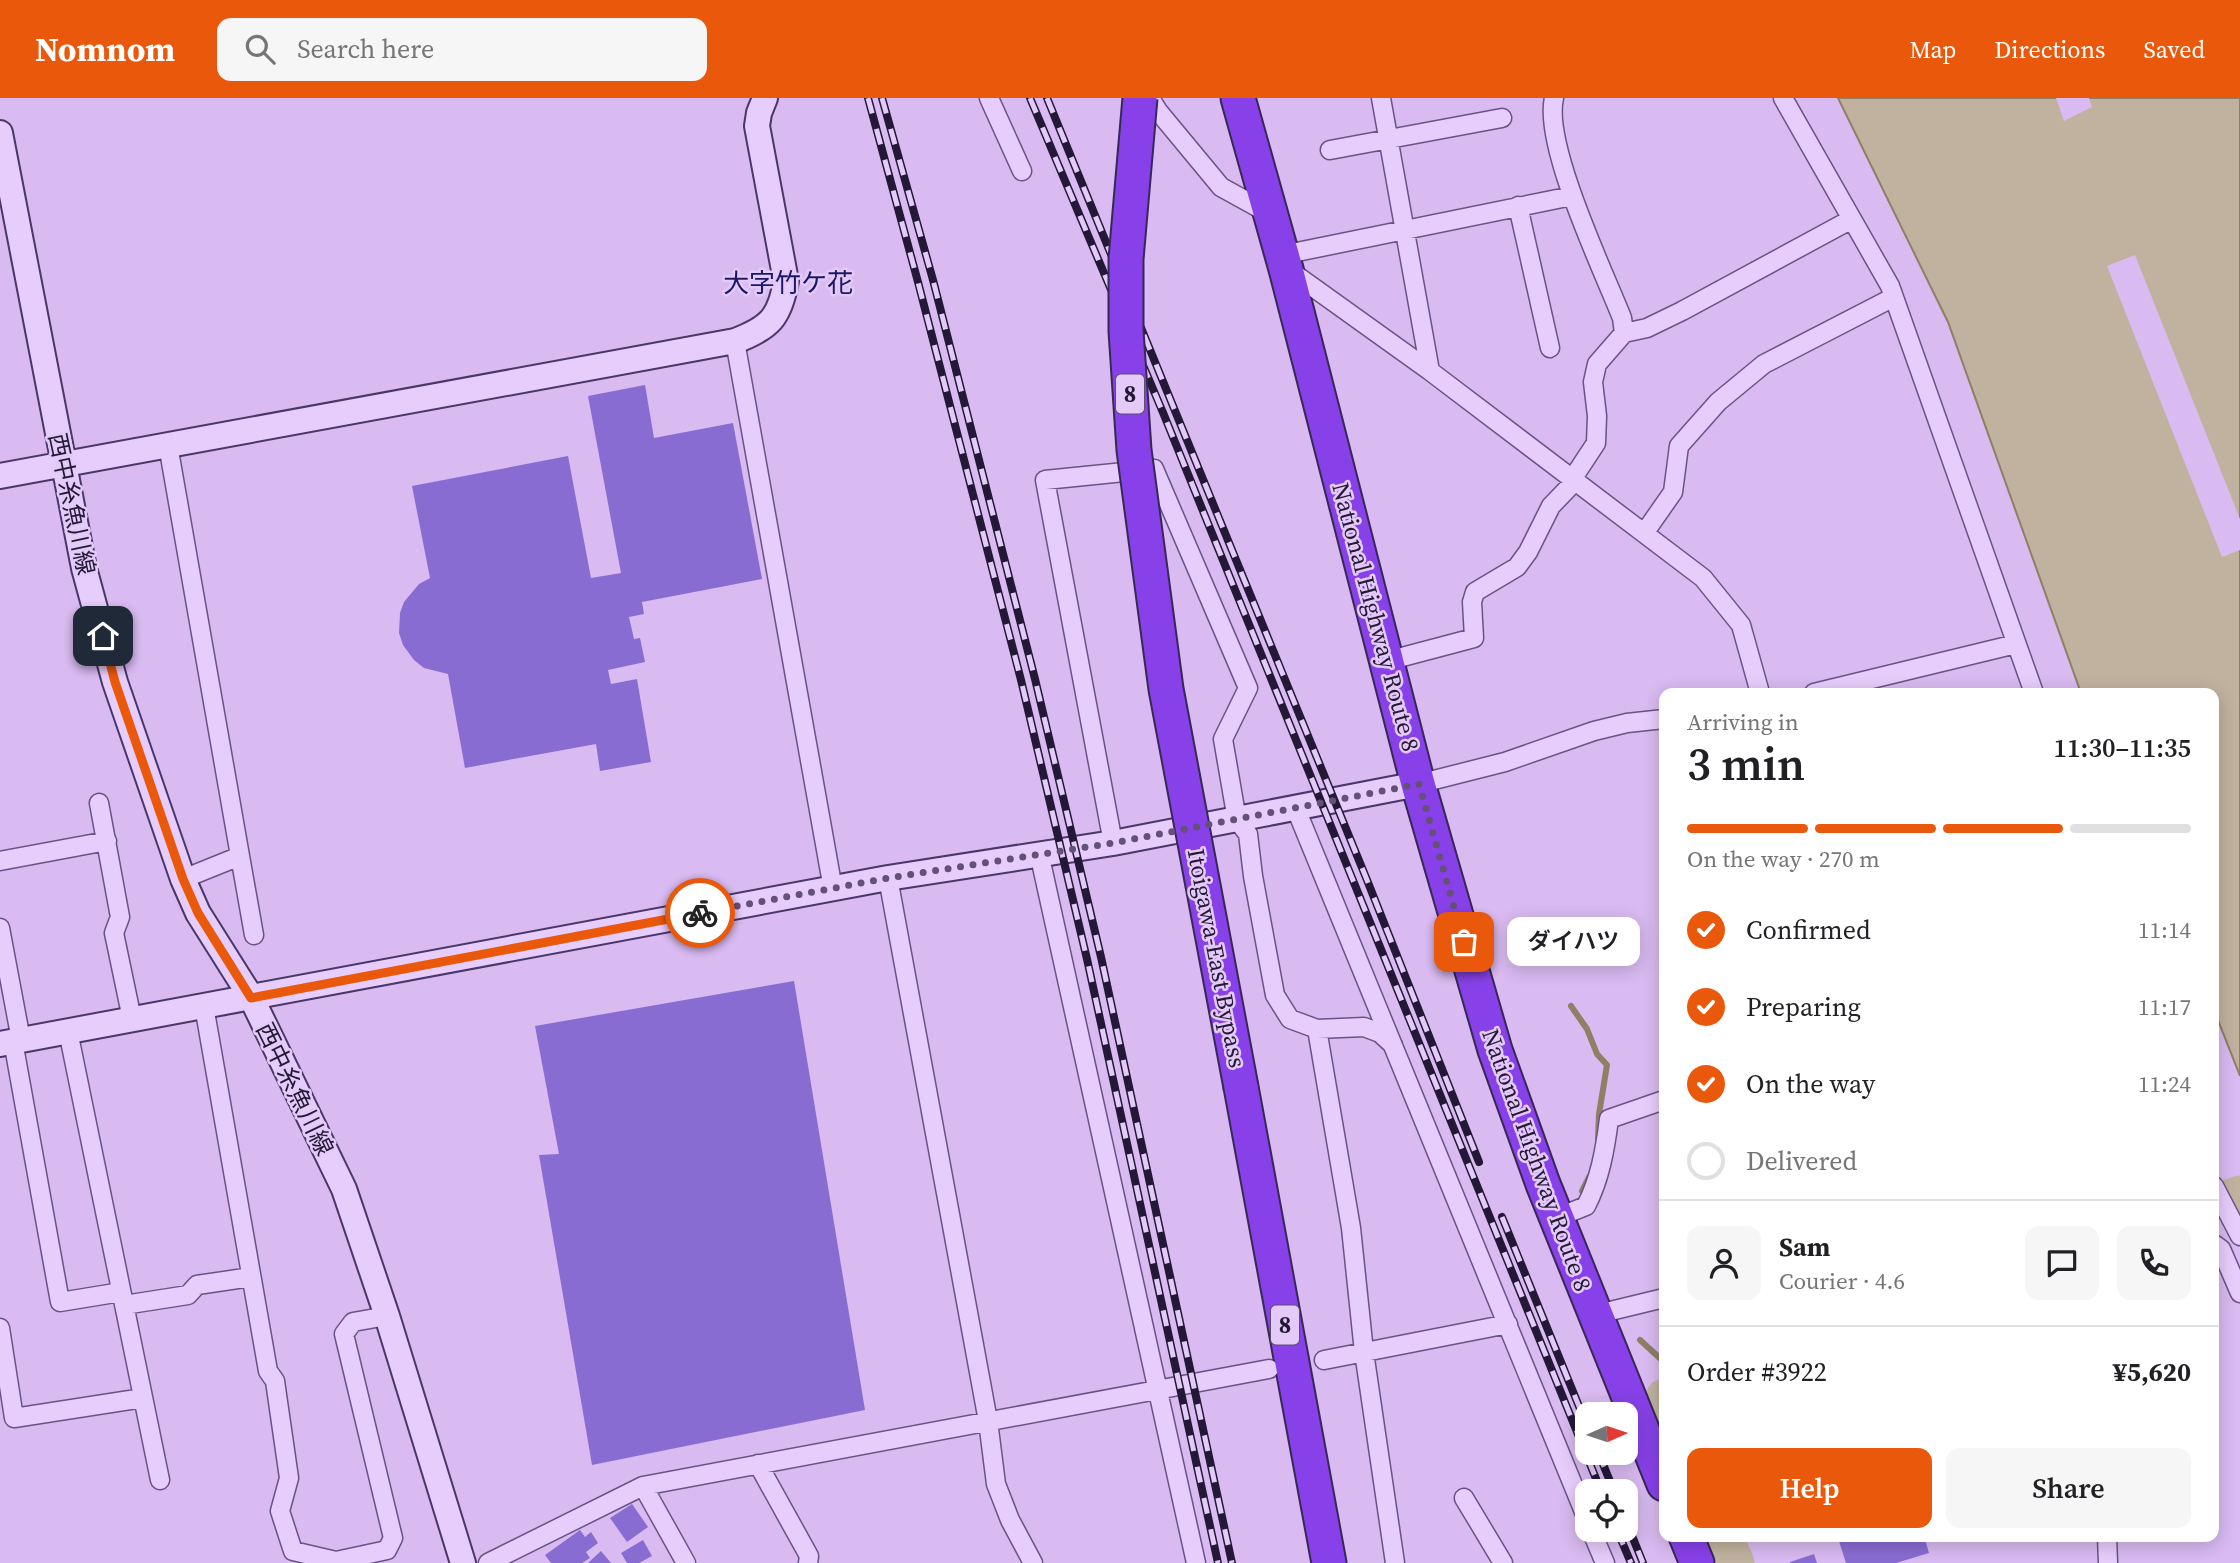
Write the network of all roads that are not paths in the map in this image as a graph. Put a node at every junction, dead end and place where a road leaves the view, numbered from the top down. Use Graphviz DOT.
graph roads {
  1 [pos="765,98"];
  2 [pos="989,98"];
  3 [pos="1140,98"];
  4 [pos="1150,98"];
  5 [pos="1238,98"];
  6 [pos="1381,98"];
  7 [pos="1554,98"];
  8 [pos="1783,98"];
  9 [pos="1502,118"];
  10 [pos="0,133"];
  11 [pos="1388,140"];
  12 [pos="1330,150"];
  13 [pos="1022,171"];
  14 [pos="1572,196"];
  15 [pos="1518,206"];
  16 [pos="1270,214"];
  17 [pos="1852,219"];
  18 [pos="1405,228"];
  19 [pos="1284,262"];
  20 [pos="1894,297"];
  21 [pos="1624,333"];
  22 [pos="735,341"];
  23 [pos="1550,348"];
  24 [pos="1430,371"];
  25 [pos="167,445"];
  26 [pos="62,464"];
  27 [pos="0,476"];
  28 [pos="1574,479"];
  29 [pos="1645,532"];
  30 [pos="2016,644"];
  31 [pos="1387,661"];
  32 [pos="1759,688"];
  33 [pos="1835,688"];
  34 [pos="2032,688"];
  35 [pos="1659,720"];
  36 [pos="1419,784"];
  37 [pos="99,803"];
  38 [pos="1296,809"];
  39 [pos="1237,820"];
  40 [pos="107,841"];
  41 [pos="1113,843"];
  42 [pos="1038,853"];
  43 [pos="240,856"];
  44 [pos="0,861"];
  45 [pos="888,878"];
  46 [pos="183,879"];
  47 [pos="833,889"];
  48 [pos="0,928"];
  49 [pos="254,935"];
  50 [pos="251,998"];
  51 [pos="204,1006"];
  52 [pos="132,1019"];
  53 [pos="1317,1029"];
  54 [pos="68,1031"];
  55 [pos="11,1041"];
  56 [pos="1393,1045"];
  57 [pos="1659,1102"];
  58 [pos="2219,1196"];
  59 [pos="1556,1218"];
  60 [pos="2238,1232"];
  61 [pos="2219,1248"];
  62 [pos="251,1277"];
  63 [pos="2240,1293"];
  64 [pos="123,1299"];
  65 [pos="1659,1299"];
  66 [pos="1594,1315"];
  67 [pos="387,1316"];
  68 [pos="1508,1324"];
  69 [pos="0,1328"];
  70 [pos="1364,1352"];
  71 [pos="1324,1360"];
  72 [pos="1269,1369"];
  73 [pos="1158,1390"];
  74 [pos="143,1398"];
  75 [pos="988,1421"];
  76 [pos="758,1464"];
  77 [pos="1659,1472"];
  78 [pos="160,1480"];
  79 [pos="643,1486"];
  80 [pos="1575,1489"];
  81 [pos="1464,1498"];
  82 [pos="1596,1542"];
  83 [pos="1688,1542"];
  84 [pos="2107,1542"];
  85 [pos="1029,1562"];
  86 [pos="463,1563"];
  87 [pos="488,1563"];
  88 [pos="686,1563"];
  89 [pos="808,1563"];
  90 [pos="1196,1563"];
  91 [pos="1329,1563"];
  92 [pos="1395,1563"];
  93 [pos="1503,1563"];
  94 [pos="1605,1563"];
  95 [pos="1697,1563"];
  96 [pos="2108,1563"];
  1 -- 22 [label="street"];
  2 -- 13 [label="street"];
  3 -- 91 [label="highway, Itoigawa-East Bypass / 8, bridge"];
  4 -- 16 [label="street"];
  5 -- 16 [label="highway, National Highway Route 8"];
  6 -- 11 [label="street"];
  7 -- 14 [label="street"];
  8 -- 17 [label="street"];
  9 -- 11 [label="street"];
  10 -- 26 [label="street, 西中糸魚川線"];
  11 -- 12 [label="street"];
  11 -- 18 [label="street"];
  14 -- 15 [label="street"];
  14 -- 21 [label="street"];
  15 -- 18 [label="street"];
  15 -- 23 [label="street"];
  16 -- 19 [label="highway, National Highway Route 8"];
  17 -- 20 [label="street"];
  17 -- 21 [label="street"];
  18 -- 19 [label="street"];
  18 -- 24 [label="street"];
  19 -- 24 [label="street"];
  19 -- 31 [label="highway, National Highway Route 8"];
  20 -- 29 [label="street"];
  20 -- 30 [label="street"];
  21 -- 28 [label="street"];
  22 -- 25 [label="street"];
  22 -- 47 [label="street"];
  24 -- 28 [label="street"];
  25 -- 26 [label="street"];
  25 -- 43 [label="street"];
  26 -- 27 [label="street"];
  26 -- 46 [label="street, 西中糸魚川線"];
  28 -- 29 [label="street"];
  28 -- 31 [label="street"];
  29 -- 32 [label="street"];
  30 -- 33 [label="street"];
  30 -- 34 [label="street"];
  31 -- 36 [label="highway, National Highway Route 8"];
  35 -- 36 [label="street"];
  36 -- 38 [label="street"];
  36 -- 59 [label="highway, National Highway Route 8"];
  37 -- 40 [label="street"];
  38 -- 39 [label="street"];
  38 -- 56 [label="street"];
  39 -- 41 [label="street"];
  39 -- 41 [label="street"];
  39 -- 53 [label="street"];
  40 -- 44 [label="street"];
  40 -- 52 [label="street"];
  41 -- 42 [label="street"];
  42 -- 45 [label="street"];
  42 -- 73 [label="street"];
  43 -- 46 [label="street"];
  43 -- 49 [label="street"];
  45 -- 47 [label="street"];
  45 -- 75 [label="street"];
  46 -- 50 [label="street, 西中糸魚川線"];
  47 -- 50 [label="street"];
  48 -- 55 [label="street"];
  50 -- 51 [label="street"];
  50 -- 67 [label="street, 西中糸魚川線"];
  51 -- 52 [label="street"];
  51 -- 62 [label="street"];
  52 -- 54 [label="street"];
  53 -- 56 [label="street"];
  53 -- 70 [label="street"];
  54 -- 55 [label="street"];
  54 -- 64 [label="street"];
  55 -- 64 [label="street"];
  56 -- 68 [label="street"];
  57 -- 59 [label="street"];
  58 -- 60 [label="street"];
  59 -- 66 [label="highway, National Highway Route 8"];
  61 -- 63 [label="street"];
  62 -- 64 [label="street"];
  62 -- 67 [label="street"];
  64 -- 74 [label="street"];
  65 -- 66 [label="street"];
  66 -- 77 [label="highway, National Highway Route 8"];
  67 -- 86 [label="street, 西中糸魚川線"];
  68 -- 70 [label="street"];
  68 -- 80 [label="street"];
  69 -- 74 [label="street"];
  70 -- 71 [label="street"];
  70 -- 92 [label="street"];
  72 -- 73 [label="street"];
  73 -- 75 [label="street"];
  73 -- 90 [label="street"];
  74 -- 78 [label="street"];
  75 -- 76 [label="street"];
  75 -- 85 [label="street"];
  76 -- 79 [label="street"];
  76 -- 89 [label="street"];
  79 -- 87 [label="street"];
  79 -- 88 [label="street"];
  81 -- 93 [label="street"];
  82 -- 94 [label="street"];
  83 -- 95 [label="highway"];
  84 -- 96 [label="street"];
}
